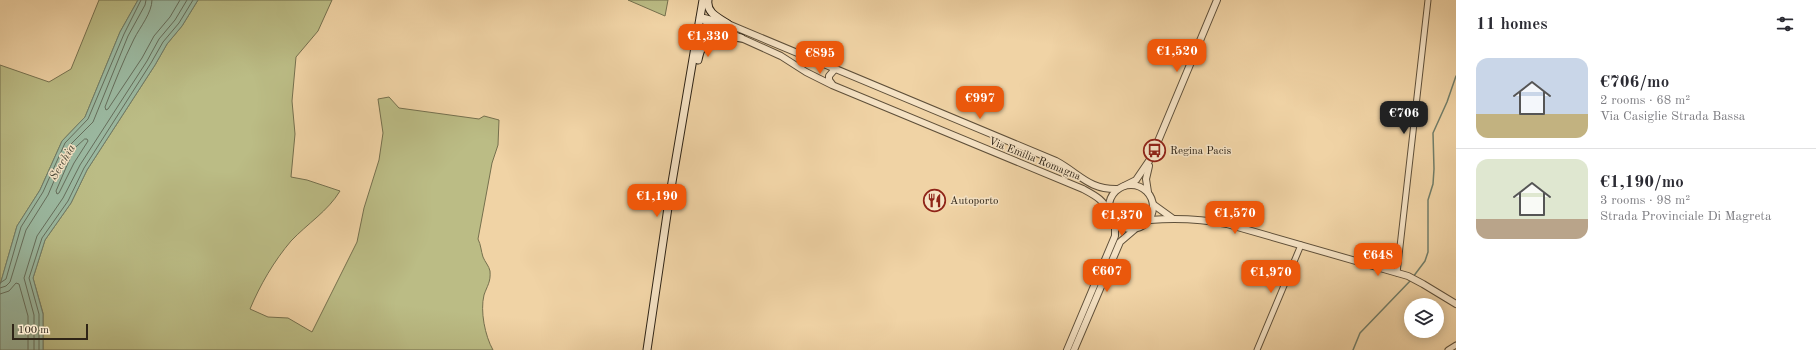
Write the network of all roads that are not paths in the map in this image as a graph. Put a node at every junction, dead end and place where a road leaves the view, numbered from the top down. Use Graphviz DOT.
graph roads {
  1 [pos="703,0"];
  2 [pos="708,0"];
  3 [pos="1217,0"];
  4 [pos="1428,0"];
  5 [pos="700,17"];
  6 [pos="728,24"];
  7 [pos="741,38"];
  8 [pos="835,69"];
  9 [pos="832,85"];
  10 [pos="688,90"];
  11 [pos="1151,158"];
  12 [pos="1121,187"];
  13 [pos="1148,193"];
  14 [pos="1154,205"];
  15 [pos="1110,214"];
  16 [pos="1172,218"];
  17 [pos="1150,220"];
  18 [pos="1114,223"];
  19 [pos="1134,230"];
  20 [pos="1301,245"];
  21 [pos="1397,273"];
  22 [pos="1456,304"];
  23 [pos="1456,345"];
  24 [pos="647,350"];
  25 [pos="1067,350"];
  26 [pos="1074,350"];
  27 [pos="1257,350"];
  28 [pos="1448,350"];
  1 -- 5 [label="main road"];
  2 -- 6 [label="main road"];
  3 -- 11 [label="street"];
  4 -- 21 [label="street"];
  5 -- 6 [label="street, Via Emilia Romagna"];
  5 -- 7 [label="street, Via Emilia Romagna"];
  5 -- 10 [label="main road"];
  6 -- 8 [label="street, Via Emilia Romagna"];
  7 -- 9 [label="street, Via Emilia Romagna"];
  7 -- 10 [label="main road"];
  8 -- 9 [label="street"];
  8 -- 12 [label="street, Via Emilia Romagna"];
  9 -- 15 [label="street, Via Emilia Romagna"];
  10 -- 24 [label="main road"];
  11 -- 12 [label="street"];
  11 -- 13 [label="street"];
  12 -- 13 [label="street, Via Emilia Romagna"];
  12 -- 15 [label="street"];
  13 -- 14 [label="street"];
  14 -- 16 [label="street"];
  14 -- 17 [label="street"];
  15 -- 18 [label="street, Via Emilia Romagna"];
  16 -- 17 [label="street"];
  16 -- 20 [label="street"];
  17 -- 19 [label="street"];
  18 -- 19 [label="street"];
  18 -- 25 [label="street"];
  19 -- 26 [label="street"];
  20 -- 21 [label="street"];
  20 -- 27 [label="street"];
  21 -- 22 [label="street"];
  23 -- 28 [label="street"];
}
